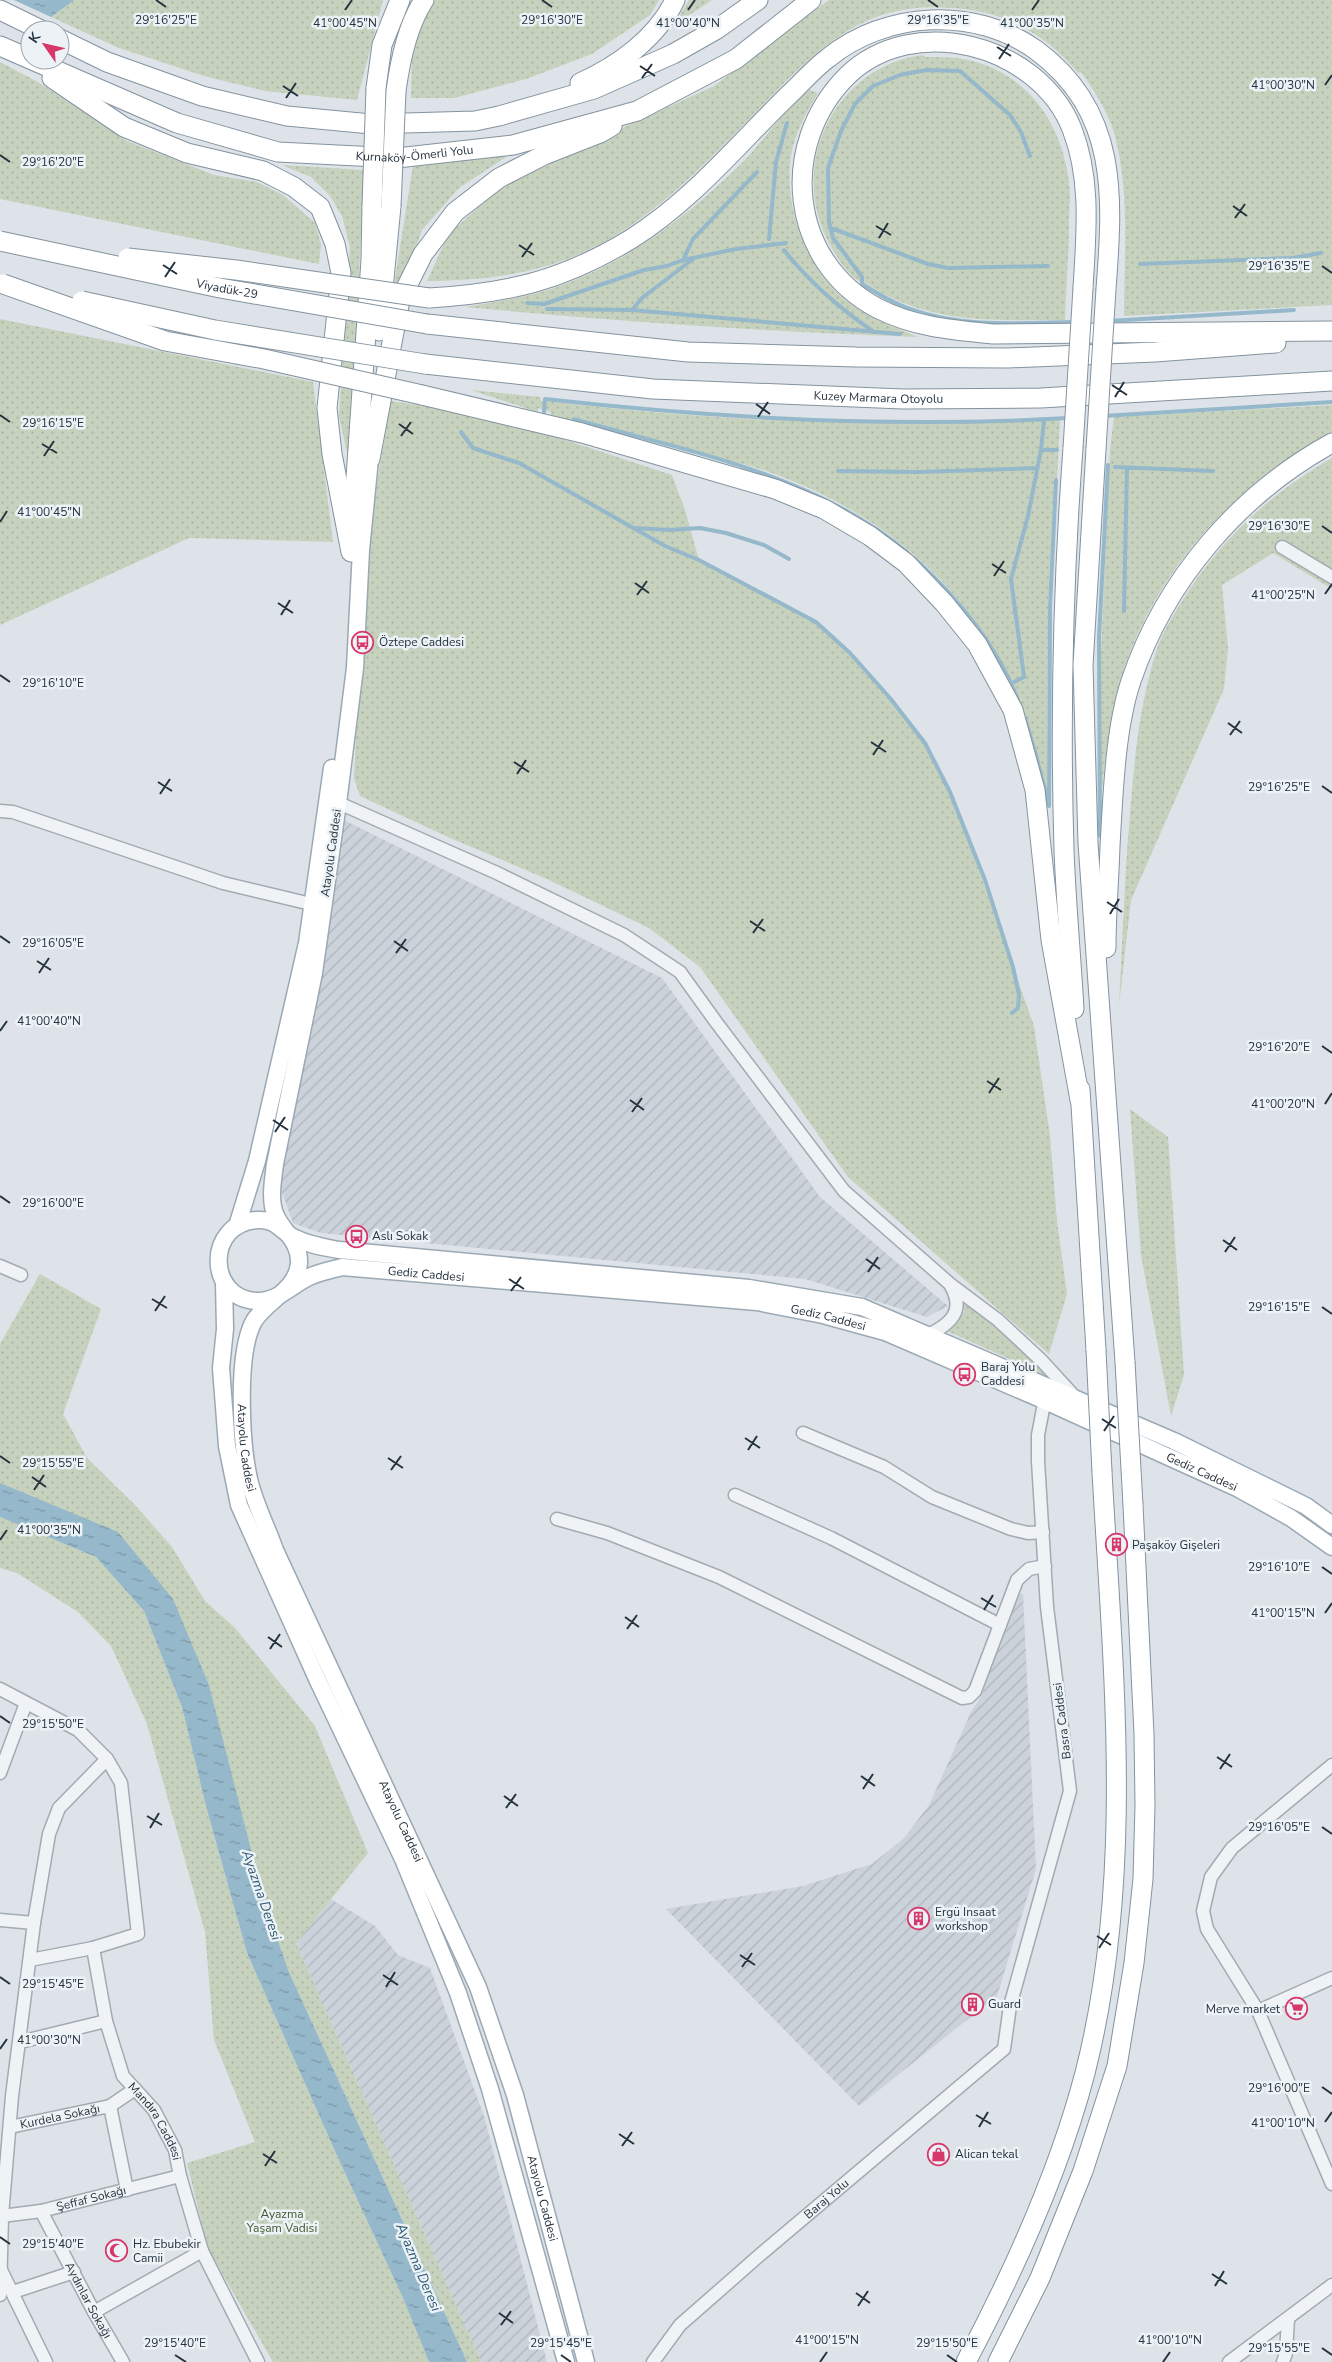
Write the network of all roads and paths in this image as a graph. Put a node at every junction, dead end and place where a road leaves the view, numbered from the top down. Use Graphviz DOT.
graph roads {
  1 [pos="400,0"];
  2 [pos="424,0"];
  3 [pos="676,0"];
  4 [pos="758,0"];
  5 [pos="811,0"];
  6 [pos="0,10"];
  7 [pos="20,20"];
  8 [pos="70,44"];
  9 [pos="0,46"];
  10 [pos="20,55"];
  11 [pos="44,70"];
  12 [pos="54,70"];
  13 [pos="637,110"];
  14 [pos="499,116"];
  15 [pos="382,206"];
  16 [pos="7,243"];
  17 [pos="1,284"];
  18 [pos="1332,331"];
  19 [pos="1332,339"];
  20 [pos="1332,381"];
  21 [pos="1332,443"];
  22 [pos="370,459"];
  23 [pos="1282,547"];
  24 [pos="351,552"];
  25 [pos="1332,577"];
  26 [pos="333,801"];
  27 [pos="0,811"];
  28 [pos="311,904"];
  29 [pos="1080,1100"];
  30 [pos="1109,1142"];
  31 [pos="236,1226"];
  32 [pos="292,1237"];
  33 [pos="0,1266"];
  34 [pos="21,1275"];
  35 [pos="224,1282"];
  36 [pos="950,1284"];
  37 [pos="282,1293"];
  38 [pos="928,1335"];
  39 [pos="1046,1393"];
  40 [pos="1077,1400"];
  41 [pos="803,1433"];
  42 [pos="735,1494"];
  43 [pos="557,1518"];
  44 [pos="1332,1525"];
  45 [pos="1043,1532"];
  46 [pos="1332,1547"];
  47 [pos="1045,1566"];
  48 [pos="1000,1624"];
  49 [pos="0,1689"];
  50 [pos="26,1703"];
  51 [pos="106,1759"];
  52 [pos="1332,1765"];
  53 [pos="0,1773"];
  54 [pos="0,1920"];
  55 [pos="34,1923"];
  56 [pos="93,1948"];
  57 [pos="30,1960"];
  58 [pos="1331,1984"];
  59 [pos="1258,2011"];
  60 [pos="106,2021"];
  61 [pos="20,2042"];
  62 [pos="1004,2049"];
  63 [pos="135,2089"];
  64 [pos="6,2095"];
  65 [pos="110,2106"];
  66 [pos="10,2127"];
  67 [pos="180,2176"];
  68 [pos="1332,2184"];
  69 [pos="128,2190"];
  70 [pos="41,2211"];
  71 [pos="2,2216"];
  72 [pos="202,2251"];
  73 [pos="1,2270"];
  74 [pos="74,2272"];
  75 [pos="1332,2284"];
  76 [pos="13,2292"];
  77 [pos="0,2295"];
  78 [pos="94,2312"];
  79 [pos="1288,2319"];
  80 [pos="653,2360"];
  81 [pos="46,2362"];
  82 [pos="123,2362"];
  83 [pos="258,2362"];
  84 [pos="566,2362"];
  85 [pos="586,2362"];
  86 [pos="966,2362"];
  87 [pos="998,2362"];
  88 [pos="1229,2362"];
  89 [pos="1283,2362"];
  1 -- 15 [label="highway, bridge"];
  2 -- 15 [label="highway, bridge"];
  3 -- 14 [label="highway"];
  4 -- 14 [label="highway"];
  5 -- 13 [label="highway, Kurnaköy-Ömerli Yolu"];
  6 -- 7 [label="highway"];
  8 -- 14 [label="highway"];
  9 -- 10 [label="highway, Kurnaköy-Ömerli Yolu"];
  11 -- 24 [label="highway"];
  12 -- 13 [label="highway, Kurnaköy-Ömerli Yolu"];
  13 -- 22 [label="highway"];
  15 -- 22 [label="highway"];
  15 -- 24 [label="highway"];
  16 -- 19 [label="highway, Viyadük-29, bridge"];
  16 -- 30 [label="highway, bridge"];
  17 -- 20 [label="highway, Kuzey Marmara Otoyolu, bridge"];
  17 -- 29 [label="highway, bridge"];
  18 -- 29 [label="highway, bridge"];
  21 -- 30 [label="highway"];
  22 -- 26 [label="main road, Atayolu Caddesi"];
  23 -- 25 [label="street"];
  24 -- 26 [label="main road, Atayolu Caddesi"];
  26 -- 28 [label="main road, Atayolu Caddesi"];
  26 -- 32 [label="main road, Atayolu Caddesi"];
  26 -- 36 [label="street"];
  27 -- 28 [label="street"];
  28 -- 31 [label="main road, Atayolu Caddesi"];
  29 -- 86 [label="highway, bridge"];
  30 -- 87 [label="highway, bridge"];
  31 -- 32 [label="main road"];
  31 -- 35 [label="main road, Atayolu Caddesi"];
  32 -- 37 [label="main road, Atayolu Caddesi"];
  32 -- 38 [label="main road, Gediz Caddesi"];
  33 -- 34 [label="street"];
  35 -- 37 [label="main road"];
  35 -- 84 [label="main road, Atayolu Caddesi"];
  36 -- 38 [label="street"];
  36 -- 40 [label="street"];
  37 -- 39 [label="main road, Gediz Caddesi"];
  37 -- 85 [label="main road, Atayolu Caddesi"];
  38 -- 39 [label="main road, Gediz Caddesi"];
  39 -- 40 [label="main road, Gediz Caddesi"];
  39 -- 45 [label="street, Basra Caddesi"];
  39 -- 46 [label="main road, Gediz Caddesi"];
  40 -- 44 [label="main road, Gediz Caddesi"];
  41 -- 45 [label="street"];
  42 -- 48 [label="street"];
  43 -- 48 [label="street"];
  45 -- 47 [label="street, Basra Caddesi"];
  47 -- 48 [label="street"];
  47 -- 62 [label="street, Basra Caddesi"];
  49 -- 50 [label="street"];
  50 -- 51 [label="street"];
  50 -- 53 [label="street"];
  51 -- 55 [label="street"];
  51 -- 56 [label="street"];
  52 -- 59 [label="street"];
  54 -- 55 [label="street"];
  55 -- 57 [label="street"];
  56 -- 57 [label="street"];
  56 -- 60 [label="street, Mandıra Caddesi"];
  57 -- 61 [label="street"];
  58 -- 59 [label="street"];
  59 -- 68 [label="street"];
  60 -- 61 [label="street"];
  60 -- 63 [label="street, Mandıra Caddesi"];
  61 -- 64 [label="street"];
  62 -- 80 [label="street, Baraj Yolu"];
  63 -- 65 [label="street, Kurdela Sokağı"];
  63 -- 67 [label="street, Mandıra Caddesi"];
  64 -- 66 [label="street"];
  65 -- 66 [label="street, Kurdela Sokağı"];
  65 -- 69 [label="street"];
  66 -- 71 [label="street"];
  67 -- 69 [label="street, Şeffaf Sokağı"];
  67 -- 72 [label="street, Mandıra Caddesi"];
  69 -- 70 [label="street, Şeffaf Sokağı"];
  70 -- 71 [label="street, Şeffaf Sokağı"];
  70 -- 74 [label="street, Aydınlar Sokağı"];
  71 -- 73 [label="street"];
  72 -- 78 [label="street"];
  72 -- 83 [label="street, Mandıra Caddesi"];
  73 -- 76 [label="street"];
  73 -- 77 [label="street"];
  74 -- 76 [label="street"];
  74 -- 78 [label="street, Aydınlar Sokağı"];
  75 -- 79 [label="street"];
  76 -- 81 [label="street"];
  78 -- 82 [label="street, Aydınlar Sokağı"];
  79 -- 88 [label="street"];
  79 -- 89 [label="street"];
}
